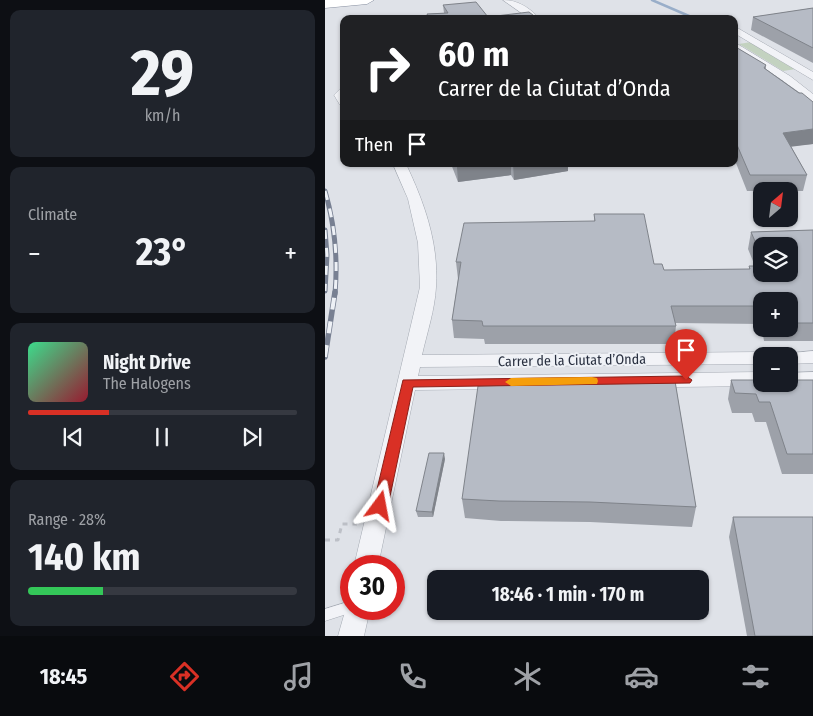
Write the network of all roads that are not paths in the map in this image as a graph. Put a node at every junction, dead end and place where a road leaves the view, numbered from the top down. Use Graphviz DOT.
graph roads {
  1 [pos="340,0"];
  2 [pos="367,0"];
  3 [pos="507,0"];
  4 [pos="325,3"];
  5 [pos="531,15"];
  6 [pos="738,27"];
  7 [pos="739,51"];
  8 [pos="813,77"];
  9 [pos="813,100"];
  10 [pos="400,167"];
  11 [pos="813,357"];
  12 [pos="753,358"];
  13 [pos="798,358"];
  14 [pos="413,361"];
  15 [pos="798,379"];
  16 [pos="813,379"];
  17 [pos="753,380"];
  18 [pos="408,383"];
  19 [pos="369,555"];
  20 [pos="340,610"];
  21 [pos="325,615"];
  22 [pos="355,620"];
  23 [pos="351,636"];
  1 -- 4 [label="highway"];
  2 -- 4 [label="highway"];
  3 -- 5 [label="street"];
  6 -- 8 [label="street"];
  7 -- 9 [label="street"];
  10 -- 14 [label="street"];
  11 -- 13 [label="street"];
  12 -- 14 [label="street, Carrer de la Ciutat d’Onda"];
  14 -- 18 [label="street"];
  15 -- 16 [label="street"];
  17 -- 18 [label="street, Carrer de la Ciutat d’Onda"];
  18 -- 19 [label="street"];
  20 -- 21 [label="lane"];
  22 -- 23 [label="street"];
}
